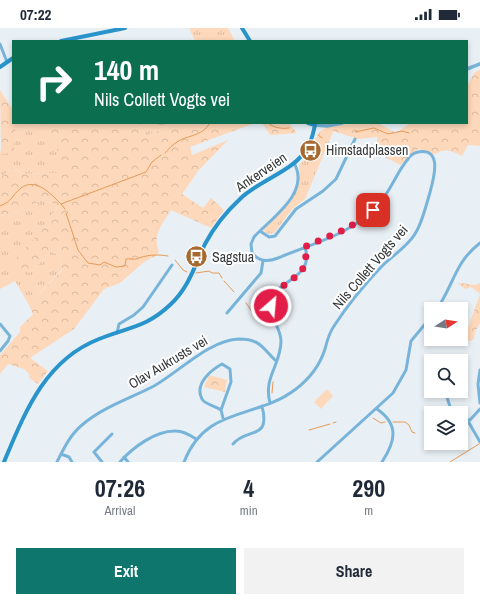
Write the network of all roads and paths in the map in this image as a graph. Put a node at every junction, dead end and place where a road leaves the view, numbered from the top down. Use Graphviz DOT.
graph roads {
  1 [pos="125,28"];
  2 [pos="242,28"];
  3 [pos="67,40"];
  4 [pos="249,40"];
  5 [pos="0,44"];
  6 [pos="12,59"];
  7 [pos="7,62"];
  8 [pos="480,64"];
  9 [pos="0,66"];
  10 [pos="468,69"];
  11 [pos="312,124"];
  12 [pos="337,124"];
  13 [pos="315,125"];
  14 [pos="355,139"];
  15 [pos="294,163"];
  16 [pos="260,231"];
  17 [pos="480,242"];
  18 [pos="304,247"];
  19 [pos="263,261"];
  20 [pos="172,265"];
  21 [pos="442,302"];
  22 [pos="227,313"];
  23 [pos="0,324"];
  24 [pos="424,326"];
  25 [pos="117,333"];
  26 [pos="0,351"];
  27 [pos="276,361"];
  28 [pos="480,370"];
  29 [pos="270,403"];
  30 [pos="480,403"];
  31 [pos="262,406"];
  32 [pos="377,409"];
  33 [pos="480,409"];
  34 [pos="221,410"];
  35 [pos="223,418"];
  36 [pos="468,421"];
  37 [pos="112,434"];
  38 [pos="196,438"];
  39 [pos="480,442"];
  40 [pos="233,444"];
  41 [pos="61,454"];
  42 [pos="124,457"];
  43 [pos="4,462"];
  44 [pos="57,462"];
  45 [pos="72,462"];
  46 [pos="102,462"];
  47 [pos="120,462"];
  48 [pos="128,462"];
  49 [pos="184,462"];
  50 [pos="317,462"];
  51 [pos="382,462"];
  1 -- 3 [label="main road"];
  2 -- 4 [label="main road"];
  5 -- 7 [label="street"];
  6 -- 7 [label="main road"];
  7 -- 9 [label="main road"];
  8 -- 10 [label="street"];
  11 -- 13 [label="main road"];
  12 -- 13 [label="street"];
  13 -- 15 [label="main road, Ankerveien"];
  14 -- 16 [label="street"];
  15 -- 16 [label="street"];
  15 -- 25 [label="main road, Ankerveien"];
  16 -- 19 [label="street"];
  17 -- 21 [label="street"];
  18 -- 19 [label="street, Nils Collett Vogts vei"];
  18 -- 27 [label="street"];
  18 -- 29 [label="street, Nils Collett Vogts vei"];
  19 -- 22 [label="street"];
  20 -- 25 [label="street"];
  23 -- 26 [label="street"];
  24 -- 32 [label="street"];
  25 -- 43 [label="main road, Ankerveien"];
  27 -- 29 [label="street"];
  27 -- 41 [label="street, Olav Aukrusts vei"];
  28 -- 30 [label="street"];
  29 -- 31 [label="street, Nils Collett Vogts vei"];
  31 -- 35 [label="street, Nils Collett Vogts vei"];
  31 -- 40 [label="street"];
  32 -- 50 [label="street"];
  32 -- 51 [label="street"];
  33 -- 36 [label="street"];
  34 -- 34 [label="street"];
  34 -- 35 [label="street"];
  35 -- 38 [label="street, Nils Collett Vogts vei"];
  36 -- 39 [label="street"];
  37 -- 46 [label="street"];
  38 -- 42 [label="street"];
  38 -- 49 [label="street, Nils Collett Vogts vei"];
  41 -- 44 [label="street, Olav Aukrusts vei"];
  41 -- 45 [label="street"];
  42 -- 47 [label="street"];
  42 -- 48 [label="street"];
}
